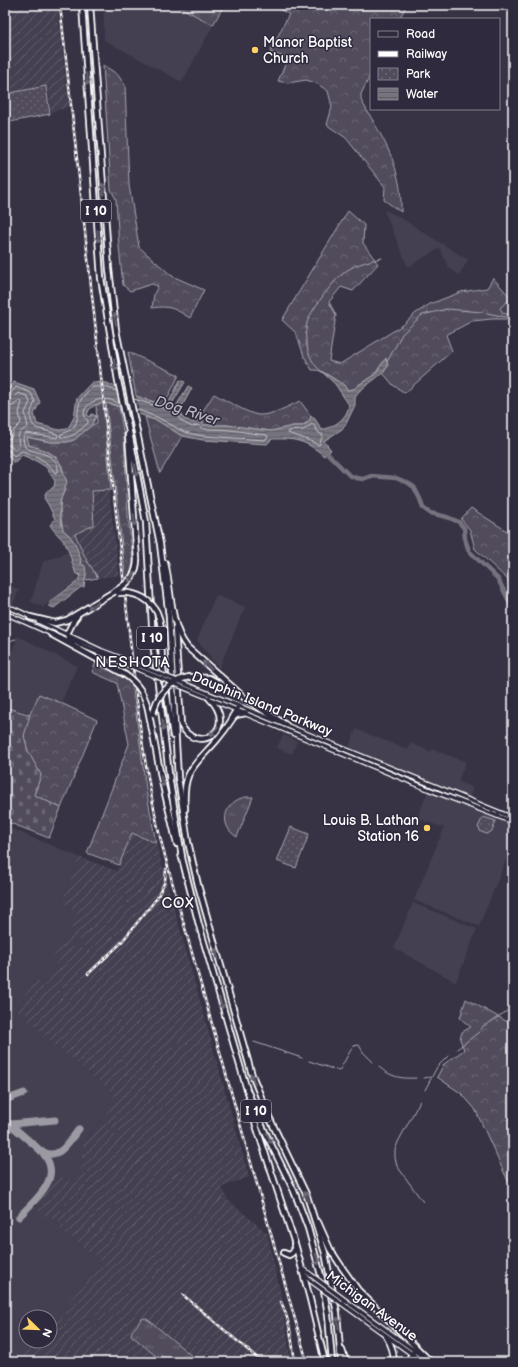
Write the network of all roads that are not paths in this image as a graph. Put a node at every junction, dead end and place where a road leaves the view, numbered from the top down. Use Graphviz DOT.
graph roads {
  1 [pos="82,5"];
  2 [pos="90,5"];
  3 [pos="128,425"];
  4 [pos="160,544"];
  5 [pos="118,591"];
  6 [pos="5,607"];
  7 [pos="81,612"];
  8 [pos="5,614"];
  9 [pos="30,617"];
  10 [pos="174,620"];
  11 [pos="51,634"];
  12 [pos="67,634"];
  13 [pos="81,646"];
  14 [pos="123,661"];
  15 [pos="208,696"];
  16 [pos="247,700"];
  17 [pos="237,709"];
  18 [pos="246,713"];
  19 [pos="151,714"];
  20 [pos="286,725"];
  21 [pos="222,734"];
  22 [pos="176,754"];
  23 [pos="183,817"];
  24 [pos="513,818"];
  25 [pos="513,822"];
  26 [pos="182,857"];
  27 [pos="248,1090"];
  28 [pos="285,1213"];
  29 [pos="313,1214"];
  30 [pos="284,1254"];
  31 [pos="300,1267"];
  32 [pos="302,1273"];
  33 [pos="386,1336"];
  34 [pos="340,1344"];
  35 [pos="414,1352"];
  36 [pos="324,1362"];
  37 [pos="332,1362"];
  38 [pos="341,1362"];
  39 [pos="346,1362"];
  40 [pos="393,1362"];
  41 [pos="407,1362"];
  42 [pos="423,1362"];
  43 [pos="431,1362"];
  1 -- 3 [label="highway, I 10, one-way"];
  4 -- 2 [label="highway, I 10, one-way"];
  3 -- 5 [label="highway, one-way, bridge"];
  3 -- 26 [label="highway, I 10, one-way"];
  4 -- 10 [label="highway"];
  4 -- 22 [label="highway, I 10"];
  5 -- 7 [label="highway, one-way"];
  5 -- 22 [label="highway, bridge"];
  6 -- 9 [label="main road, Dauphin Island Parkway"];
  7 -- 9 [label="highway"];
  7 -- 12 [label="highway"];
  8 -- 11 [label="main road, Dauphin Island Parkway"];
  9 -- 12 [label="main road, Dauphin Island Parkway"];
  15 -- 10 [label="highway, one-way"];
  16 -- 10 [label="highway, one-way"];
  11 -- 13 [label="main road, Dauphin Island Parkway"];
  11 -- 19 [label="highway, bridge"];
  12 -- 13 [label="highway"];
  12 -- 14 [label="main road, Dauphin Island Parkway"];
  13 -- 14 [label="main road, Dauphin Island Parkway"];
  14 -- 15 [label="main road, Dauphin Island Parkway, bridge"];
  15 -- 17 [label="main road, Dauphin Island Parkway"];
  15 -- 20 [label="main road, Dauphin Island Parkway"];
  16 -- 19 [label="highway, bridge"];
  16 -- 20 [label="highway"];
  17 -- 18 [label="main road, Dauphin Island Parkway"];
  17 -- 21 [label="highway"];
  18 -- 21 [label="highway"];
  18 -- 25 [label="main road, Dauphin Island Parkway"];
  19 -- 26 [label="highway, one-way"];
  20 -- 24 [label="main road, Dauphin Island Parkway"];
  21 -- 23 [label="highway"];
  22 -- 23 [label="highway, I 10"];
  29 -- 23 [label="highway, I 10, one-way"];
  26 -- 27 [label="highway, I 10, one-way"];
  27 -- 28 [label="highway"];
  27 -- 37 [label="highway, I 10, one-way"];
  28 -- 30 [label="highway"];
  28 -- 31 [label="highway"];
  34 -- 29 [label="highway, I 10, one-way"];
  29 -- 43 [label="highway"];
  31 -- 32 [label="highway"];
  31 -- 35 [label="main road, Michigan Avenue, bridge"];
  32 -- 33 [label="main road, Michigan Avenue, bridge"];
  32 -- 36 [label="highway"];
  33 -- 35 [label="main road, Michigan Avenue"];
  33 -- 40 [label="highway"];
  34 -- 38 [label="highway, I 10"];
  34 -- 39 [label="highway"];
  35 -- 41 [label="highway"];
  35 -- 42 [label="main road, Michigan Avenue"];
  35 -- 43 [label="main road, Michigan Avenue"];
}
